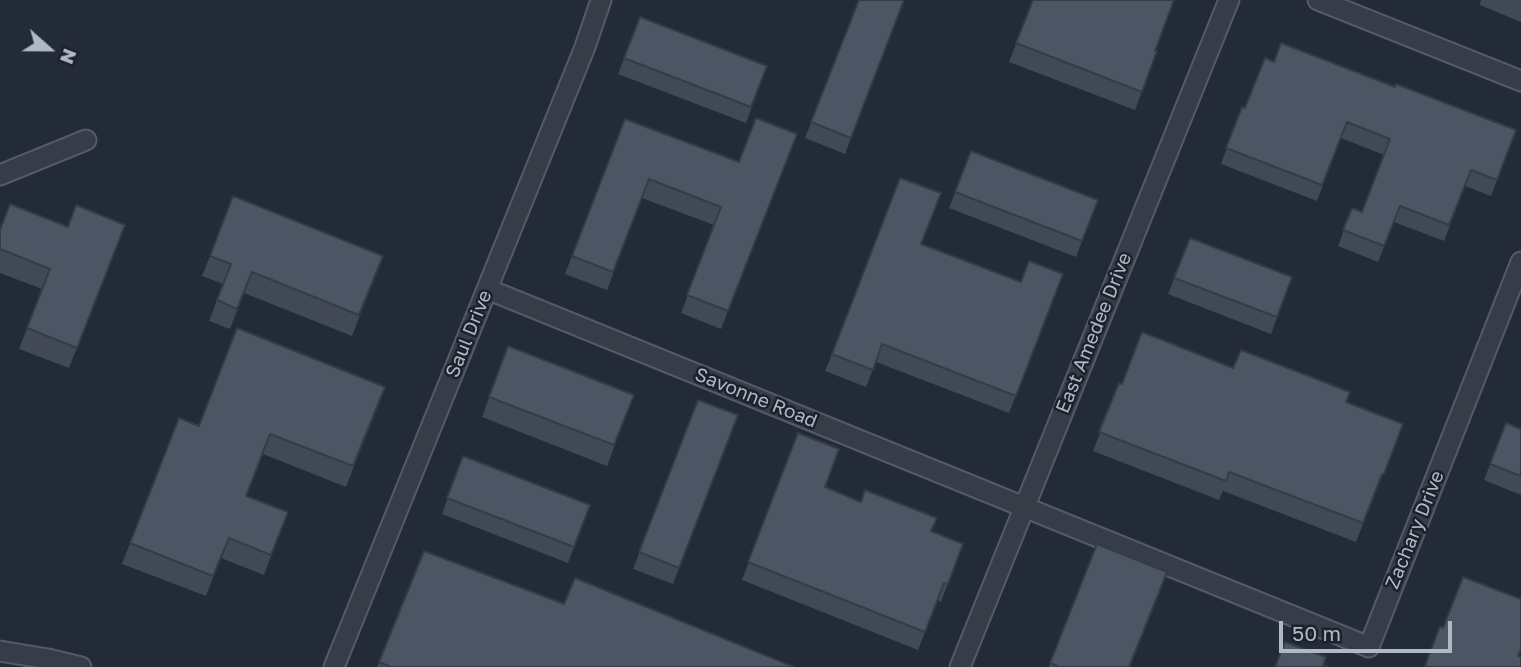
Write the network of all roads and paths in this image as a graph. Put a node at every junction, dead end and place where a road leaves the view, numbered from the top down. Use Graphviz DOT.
graph roads {
  1 [pos="601,0"];
  2 [pos="1229,0"];
  3 [pos="1318,0"];
  4 [pos="1521,81"];
  5 [pos="86,140"];
  6 [pos="0,175"];
  7 [pos="1521,262"];
  8 [pos="487,289"];
  9 [pos="1024,507"];
  10 [pos="0,651"];
  11 [pos="81,667"];
  12 [pos="334,667"];
  13 [pos="960,667"];
  1 -- 8 [label="street, Saul Drive"];
  2 -- 9 [label="street, East Amedee Drive"];
  3 -- 4 [label="street"];
  5 -- 6 [label="street"];
  7 -- 9 [label="street, Zachary Drive"];
  8 -- 9 [label="street, Savonne Road"];
  8 -- 12 [label="street, Saul Drive"];
  9 -- 13 [label="street, East Amedee Drive"];
  10 -- 11 [label="street"];
}
